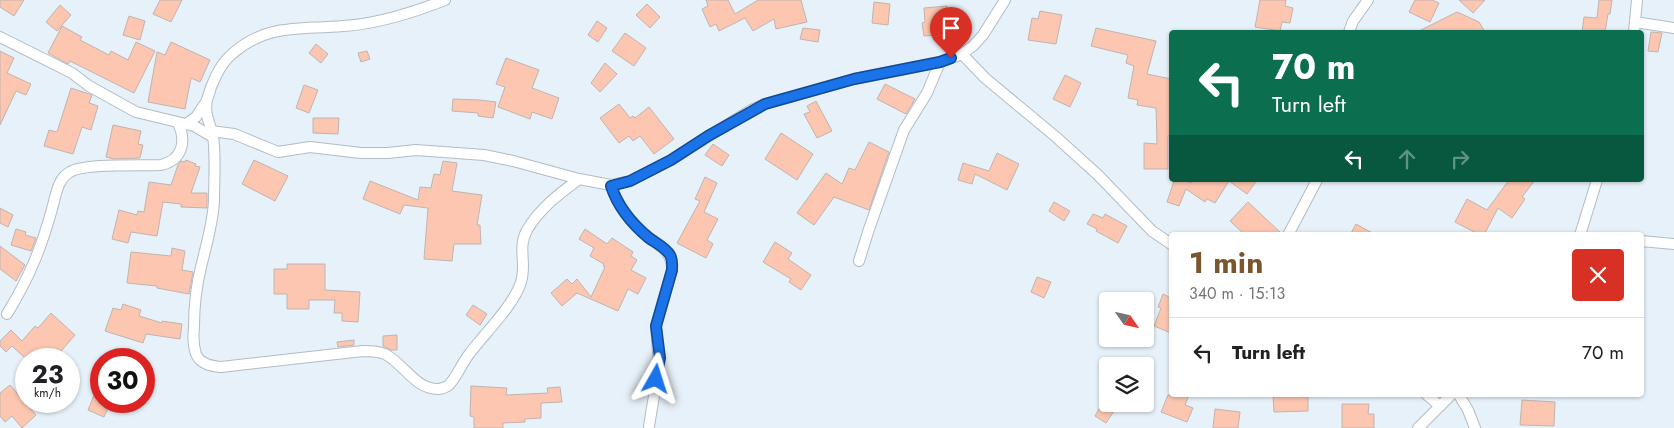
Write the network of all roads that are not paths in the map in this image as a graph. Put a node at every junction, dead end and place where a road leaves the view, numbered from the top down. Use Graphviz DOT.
graph roads {
  1 [pos="445,0"];
  2 [pos="1005,0"];
  3 [pos="1368,0"];
  4 [pos="1637,0"];
  5 [pos="1635,22"];
  6 [pos="1674,28"];
  7 [pos="1350,30"];
  8 [pos="1634,30"];
  9 [pos="0,37"];
  10 [pos="962,54"];
  11 [pos="940,62"];
  12 [pos="207,99"];
  13 [pos="182,124"];
  14 [pos="212,134"];
  15 [pos="579,179"];
  16 [pos="1316,182"];
  17 [pos="1596,182"];
  18 [pos="611,186"];
  19 [pos="1290,232"];
  20 [pos="1584,232"];
  21 [pos="1644,242"];
  22 [pos="1169,243"];
  23 [pos="1674,244"];
  24 [pos="859,262"];
  25 [pos="7,314"];
  26 [pos="1429,397"];
  27 [pos="1449,397"];
  28 [pos="1460,397"];
  29 [pos="1440,406"];
  30 [pos="649,426"];
  31 [pos="1418,428"];
  32 [pos="1475,428"];
  1 -- 12 [label="street"];
  2 -- 10 [label="street"];
  3 -- 7 [label="street"];
  4 -- 5 [label="street"];
  5 -- 6 [label="street"];
  5 -- 8 [label="street"];
  9 -- 13 [label="street"];
  10 -- 11 [label="street"];
  10 -- 22 [label="street"];
  11 -- 18 [label="street"];
  11 -- 24 [label="street"];
  12 -- 13 [label="street"];
  12 -- 14 [label="street"];
  13 -- 14 [label="street"];
  13 -- 25 [label="street"];
  14 -- 15 [label="street"];
  14 -- 15 [label="street"];
  15 -- 18 [label="street"];
  16 -- 19 [label="street"];
  17 -- 20 [label="street"];
  18 -- 30 [label="street"];
  21 -- 23 [label="street"];
  26 -- 29 [label="street"];
  27 -- 29 [label="street"];
  28 -- 32 [label="street"];
  29 -- 31 [label="street"];
}
